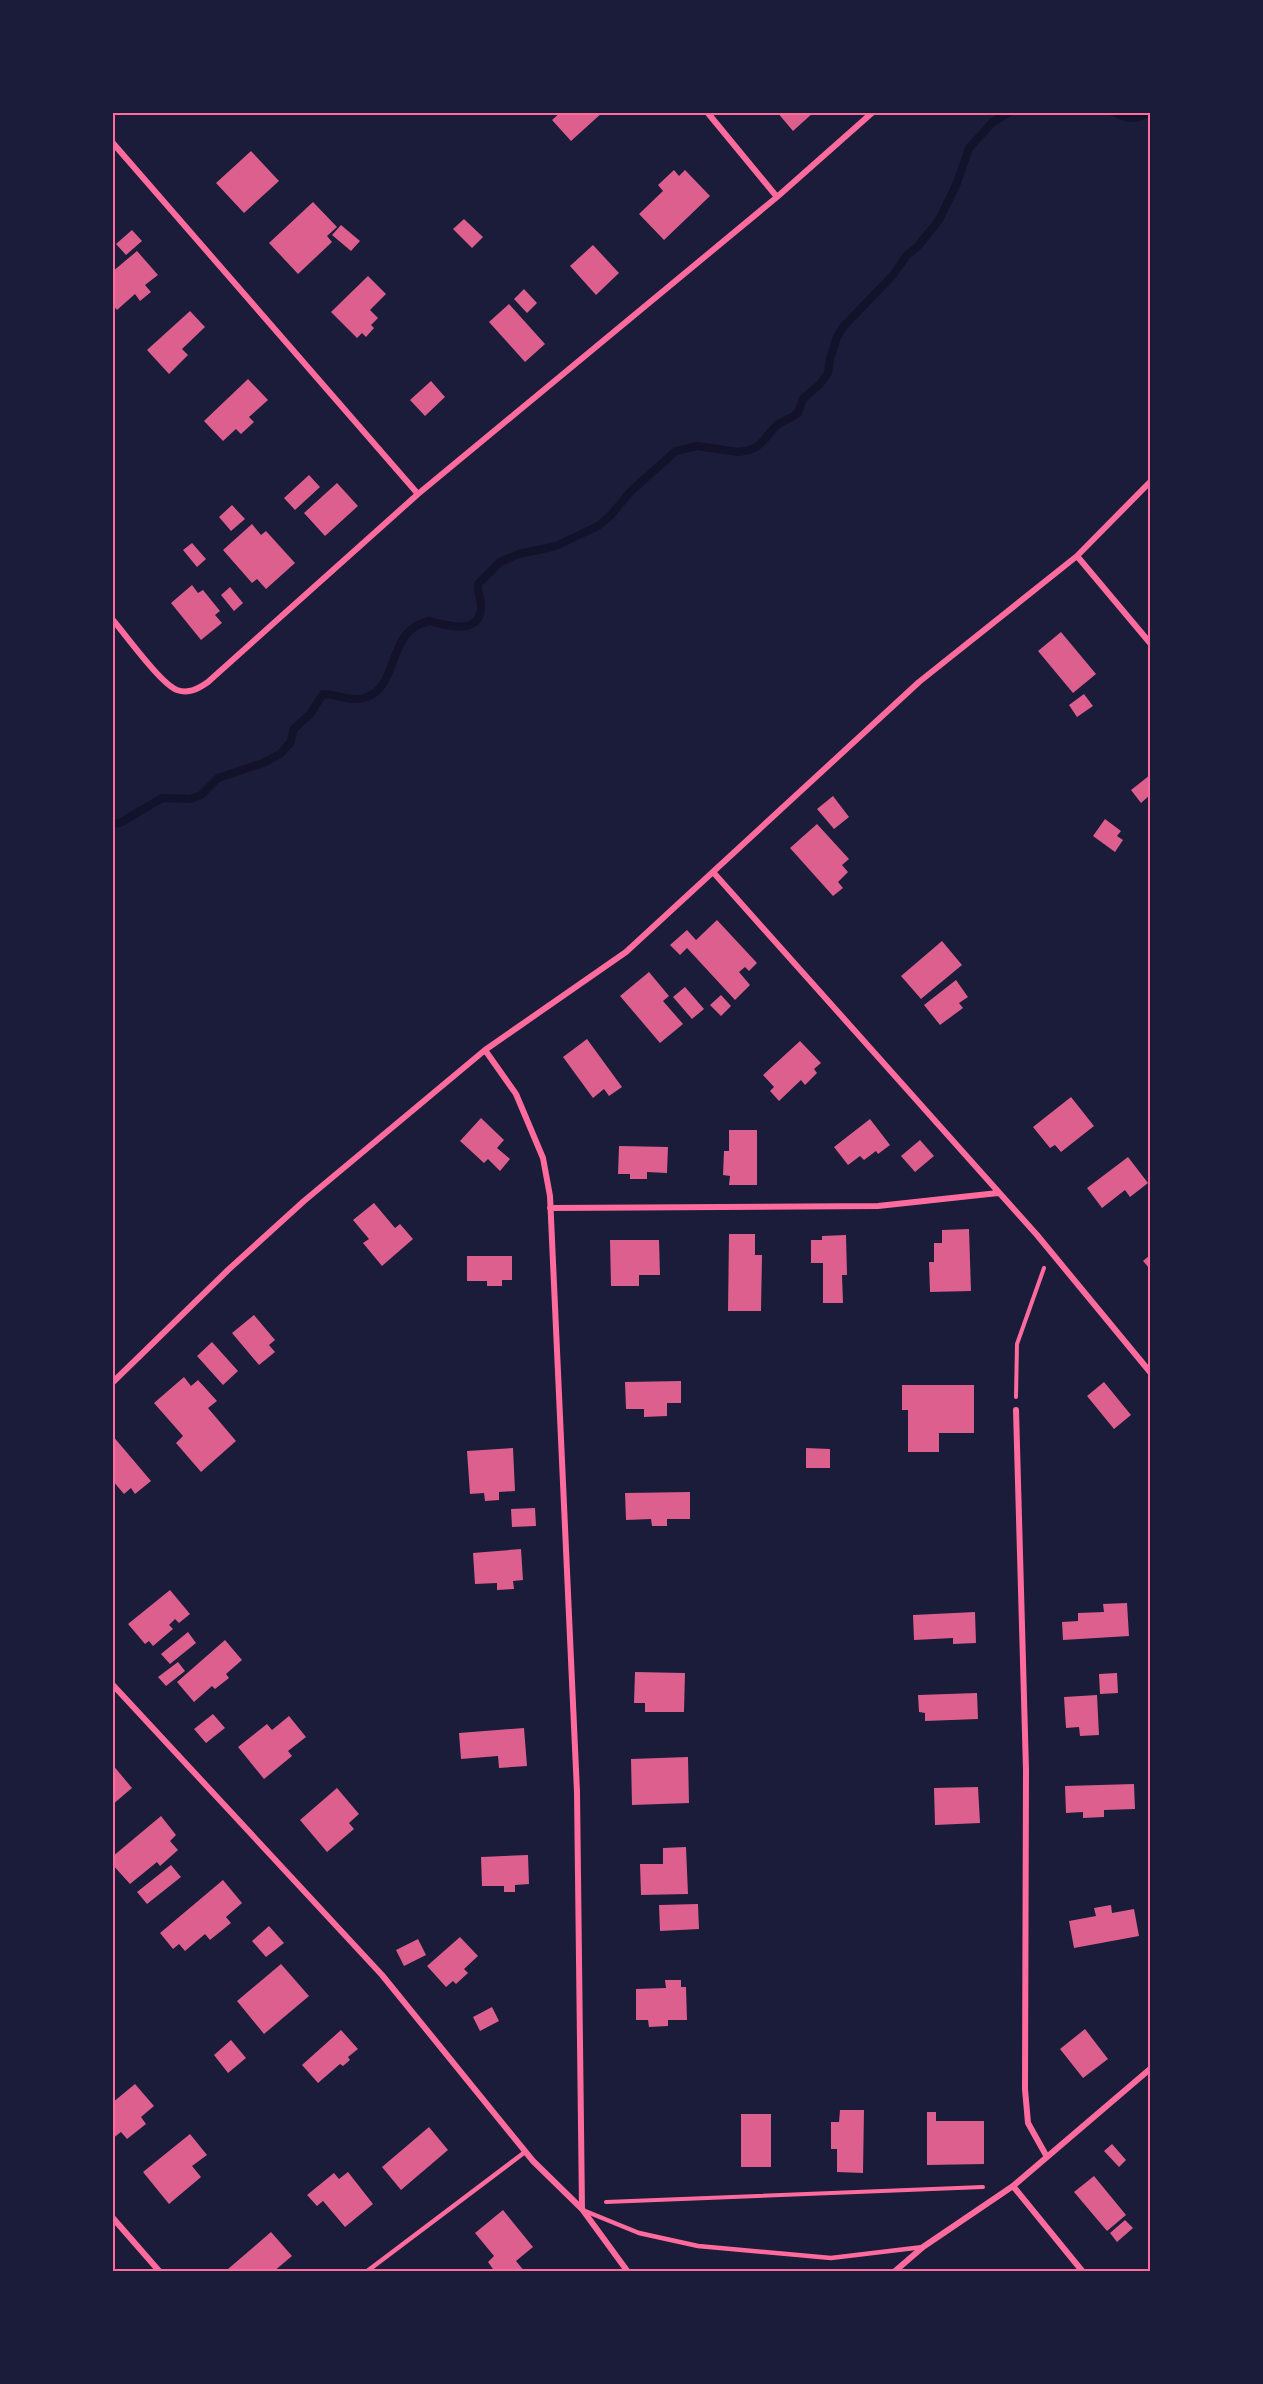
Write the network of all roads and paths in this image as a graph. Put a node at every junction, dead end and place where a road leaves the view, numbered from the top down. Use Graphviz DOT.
graph roads {
  1 [pos="707,112"];
  2 [pos="873,112"];
  3 [pos="112,142"];
  4 [pos="777,197"];
  5 [pos="1150,482"];
  6 [pos="418,494"];
  7 [pos="1077,556"];
  8 [pos="112,619"];
  9 [pos="1150,643"];
  10 [pos="713,872"];
  11 [pos="485,1050"];
  12 [pos="998,1193"];
  13 [pos="550,1208"];
  14 [pos="1050,1252"];
  15 [pos="1150,1372"];
  16 [pos="112,1383"];
  17 [pos="1016,1410"];
  18 [pos="112,1684"];
  19 [pos="1150,2069"];
  20 [pos="525,2152"];
  21 [pos="1047,2157"];
  22 [pos="1013,2186"];
  23 [pos="582,2206"];
  24 [pos="112,2217"];
  25 [pos="923,2247"];
  26 [pos="160,2271"];
  27 [pos="366,2271"];
  28 [pos="628,2271"];
  29 [pos="894,2271"];
  30 [pos="1083,2271"];
  1 -- 4 [label="street"];
  2 -- 4 [label="street"];
  3 -- 6 [label="street"];
  4 -- 6 [label="street"];
  5 -- 7 [label="street"];
  6 -- 8 [label="street"];
  7 -- 9 [label="street"];
  7 -- 10 [label="street"];
  10 -- 11 [label="street"];
  10 -- 12 [label="street"];
  11 -- 13 [label="street"];
  11 -- 16 [label="street"];
  12 -- 13 [label="street"];
  12 -- 14 [label="street"];
  13 -- 23 [label="street"];
  14 -- 15 [label="street"];
  14 -- 17 [label="path"];
  17 -- 21 [label="street"];
  18 -- 20 [label="street"];
  19 -- 21 [label="street"];
  20 -- 23 [label="street"];
  20 -- 27 [label="lane"];
  21 -- 22 [label="street"];
  22 -- 23 [label="path"];
  22 -- 25 [label="street"];
  22 -- 30 [label="street"];
  23 -- 25 [label="lane"];
  23 -- 28 [label="street"];
  24 -- 26 [label="street"];
  25 -- 29 [label="street"];
}
